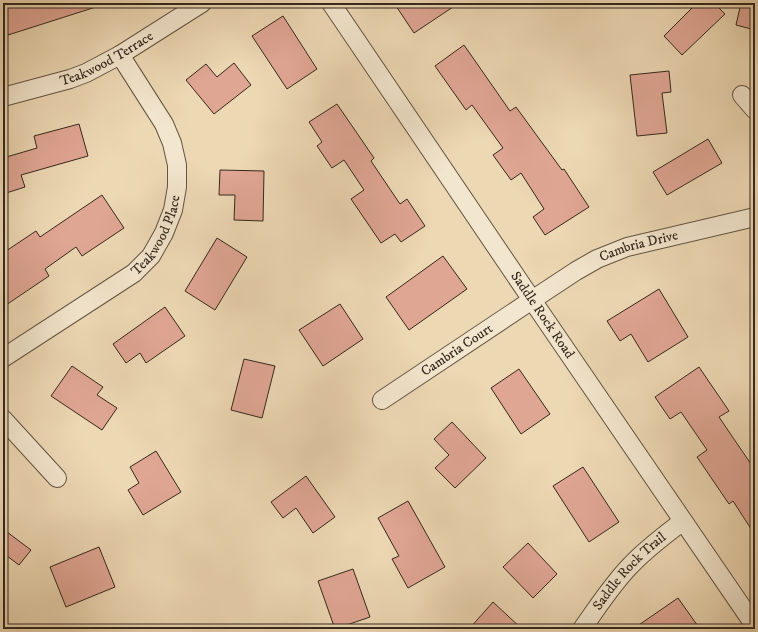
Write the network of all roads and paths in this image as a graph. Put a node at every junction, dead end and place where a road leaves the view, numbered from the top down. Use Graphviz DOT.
graph roads {
  1 [pos="202,3"];
  2 [pos="331,3"];
  3 [pos="120,55"];
  4 [pos="742,95"];
  5 [pos="3,97"];
  6 [pos="755,110"];
  7 [pos="755,217"];
  8 [pos="532,300"];
  9 [pos="3,358"];
  10 [pos="382,400"];
  11 [pos="3,419"];
  12 [pos="57,478"];
  13 [pos="683,521"];
  14 [pos="755,626"];
  15 [pos="582,629"];
  1 -- 3 [label="street, Teakwood Terrace"];
  2 -- 8 [label="street, Saddle Rock Road"];
  3 -- 5 [label="street, Teakwood Terrace"];
  3 -- 9 [label="street, Teakwood Place"];
  4 -- 6 [label="street"];
  7 -- 8 [label="street, Cambria Drive"];
  8 -- 10 [label="street, Cambria Court"];
  8 -- 13 [label="street, Saddle Rock Road"];
  11 -- 12 [label="street"];
  13 -- 14 [label="street, Saddle Rock Road"];
  13 -- 15 [label="street, Saddle Rock Trail"];
}
